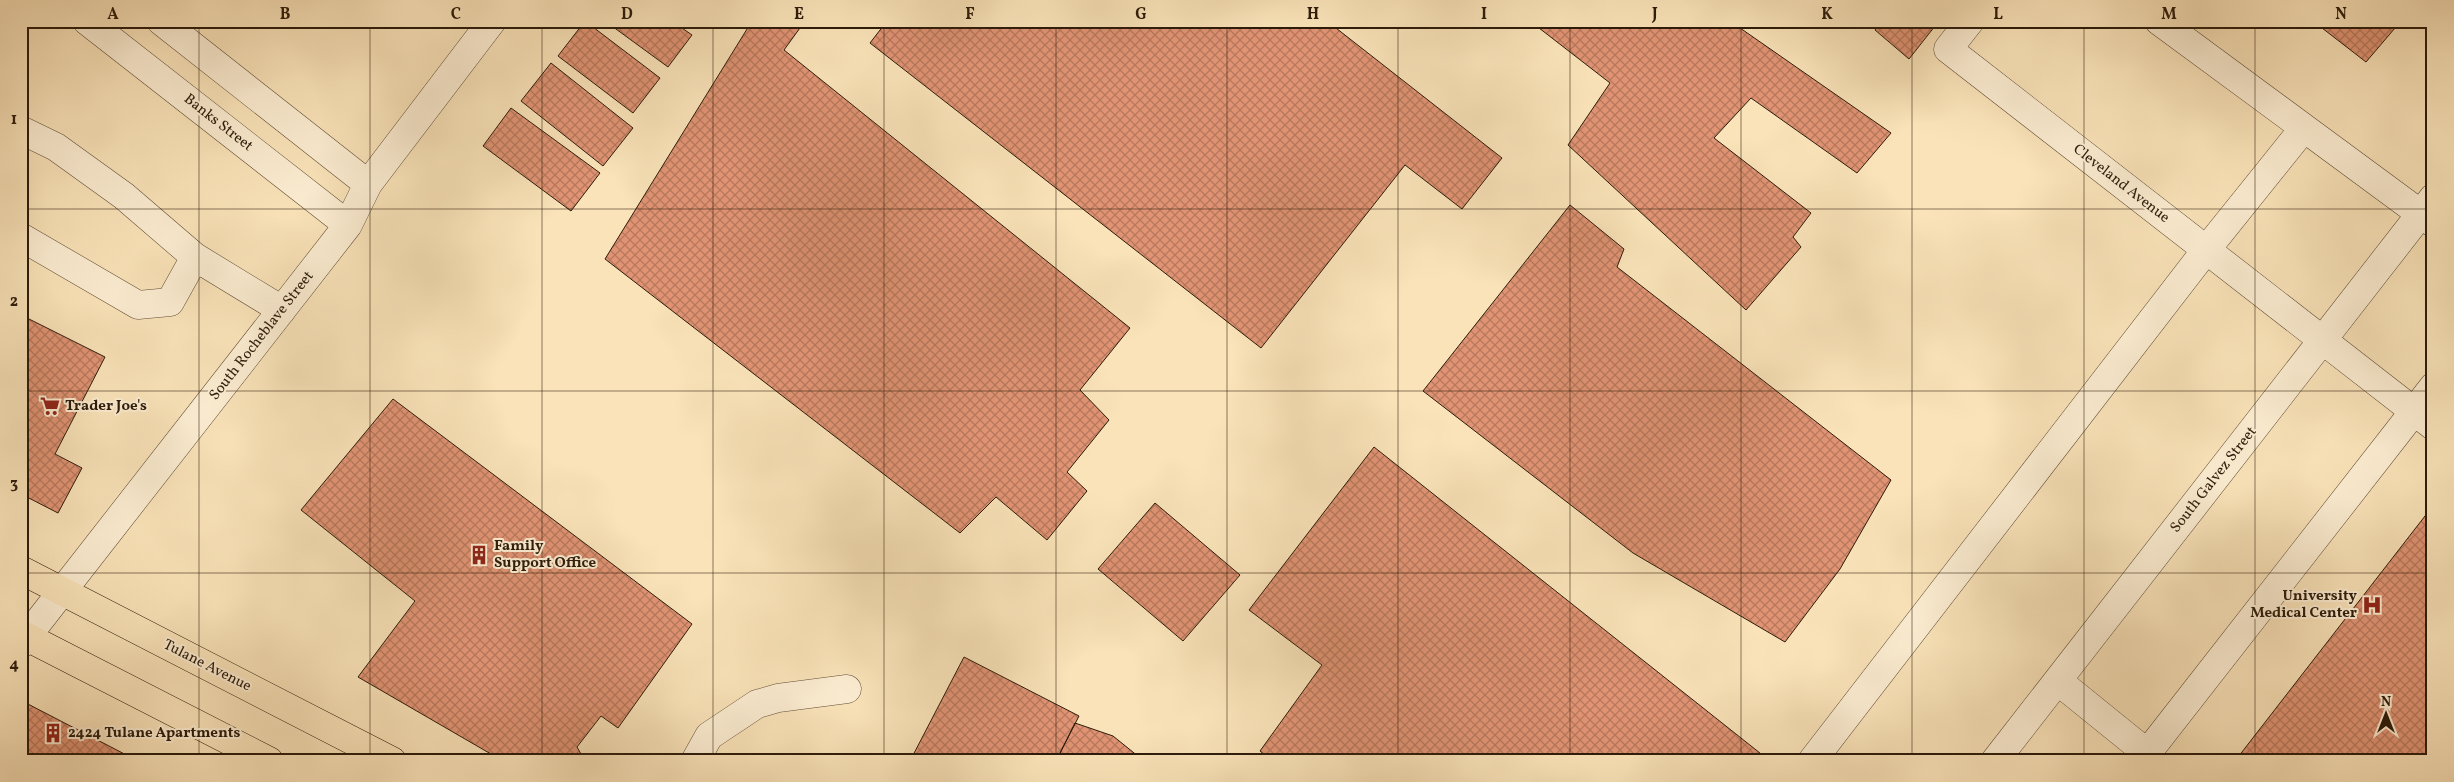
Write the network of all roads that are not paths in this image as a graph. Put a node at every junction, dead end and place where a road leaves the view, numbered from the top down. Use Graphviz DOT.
graph roads {
  1 [pos="88,21"];
  2 [pos="161,21"];
  3 [pos="492,21"];
  4 [pos="1970,21"];
  5 [pos="2159,21"];
  6 [pos="2304,128"];
  7 [pos="21,130"];
  8 [pos="368,184"];
  9 [pos="2429,212"];
  10 [pos="348,225"];
  11 [pos="21,237"];
  12 [pos="2206,250"];
  13 [pos="195,257"];
  14 [pos="282,310"];
  15 [pos="2322,341"];
  16 [pos="2433,387"];
  17 [pos="2423,419"];
  18 [pos="21,570"];
  19 [pos="62,592"];
  20 [pos="23,639"];
  21 [pos="2058,681"];
  22 [pos="847,689"];
  23 [pos="2144,757"];
  24 [pos="269,761"];
  25 [pos="392,761"];
  26 [pos="695,761"];
  27 [pos="1812,761"];
  28 [pos="1995,761"];
  1 -- 10 [label="street, Banks Street"];
  2 -- 8 [label="street"];
  3 -- 8 [label="street, South Rocheblave Street"];
  4 -- 12 [label="street, Cleveland Avenue"];
  5 -- 6 [label="street"];
  6 -- 9 [label="street"];
  6 -- 12 [label="street"];
  7 -- 13 [label="street"];
  8 -- 10 [label="street, South Rocheblave Street"];
  9 -- 15 [label="street, South Galvez Street"];
  10 -- 14 [label="street, South Rocheblave Street"];
  11 -- 13 [label="street"];
  12 -- 15 [label="street, Cleveland Avenue"];
  12 -- 27 [label="street"];
  13 -- 14 [label="street"];
  14 -- 19 [label="street, South Rocheblave Street"];
  15 -- 17 [label="street, Cleveland Avenue"];
  15 -- 21 [label="street, South Galvez Street"];
  16 -- 17 [label="street"];
  17 -- 23 [label="street"];
  18 -- 19 [label="main road, Tulane Avenue"];
  19 -- 20 [label="street, South Rocheblave Street"];
  19 -- 25 [label="main road, Tulane Avenue"];
  20 -- 24 [label="main road"];
  21 -- 23 [label="street"];
  21 -- 28 [label="street, South Galvez Street"];
  22 -- 26 [label="street"];
}
